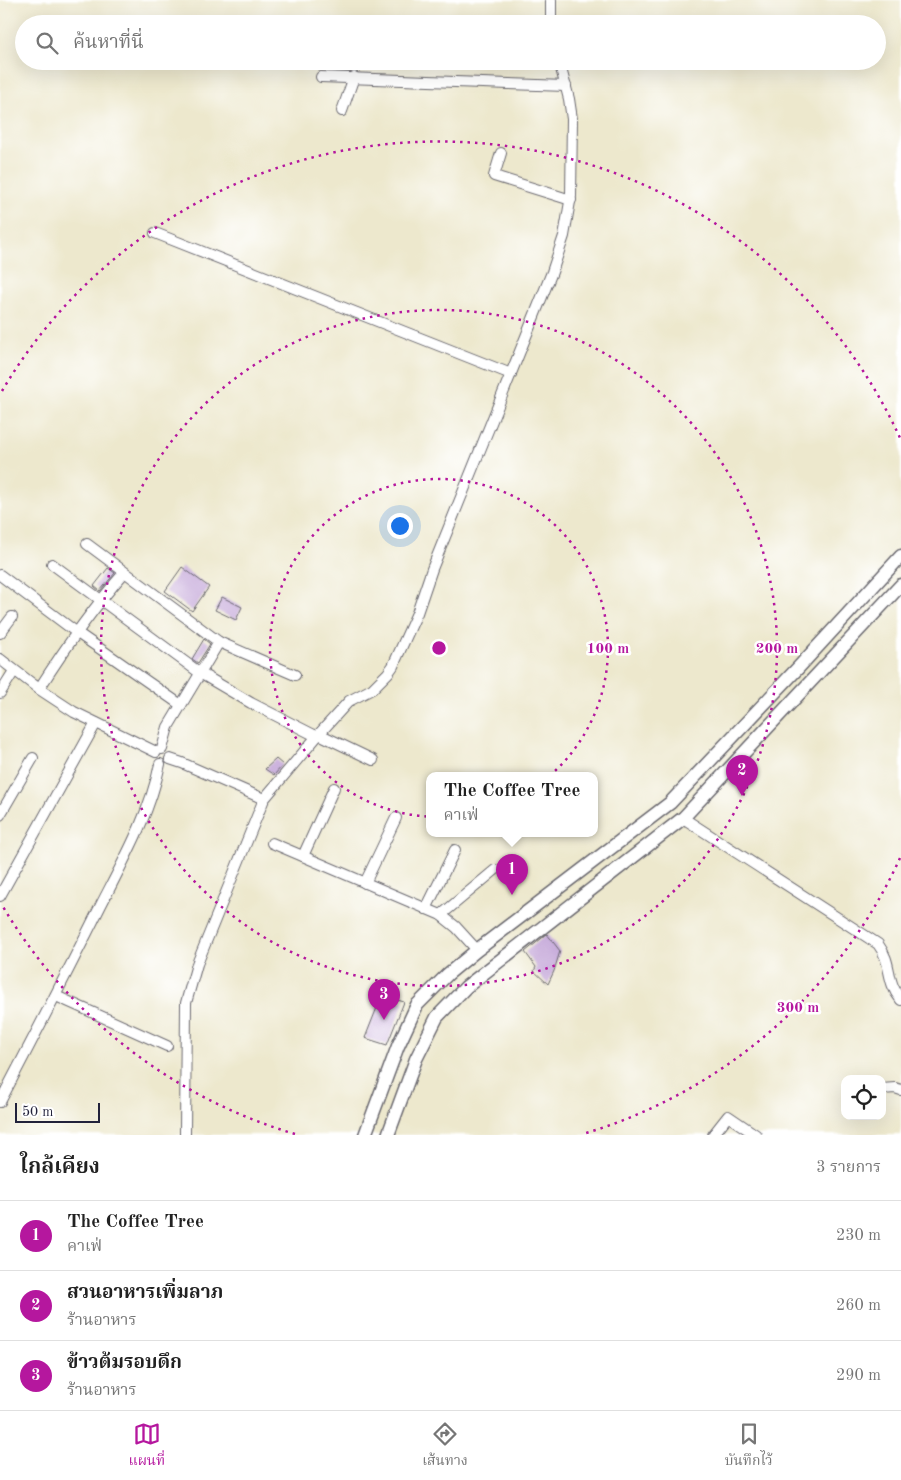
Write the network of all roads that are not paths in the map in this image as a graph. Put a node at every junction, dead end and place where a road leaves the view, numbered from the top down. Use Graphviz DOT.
graph roads {
  1 [pos="551,0"];
  2 [pos="551,15"];
  3 [pos="562,70"];
  4 [pos="321,77"];
  5 [pos="354,77"];
  6 [pos="566,86"];
  7 [pos="342,112"];
  8 [pos="501,153"];
  9 [pos="571,200"];
  10 [pos="156,233"];
  11 [pos="511,374"];
  12 [pos="87,544"];
  13 [pos="901,556"];
  14 [pos="52,564"];
  15 [pos="124,573"];
  16 [pos="0,575"];
  17 [pos="901,585"];
  18 [pos="101,599"];
  19 [pos="12,617"];
  20 [pos="0,632"];
  21 [pos="76,632"];
  22 [pos="219,642"];
  23 [pos="0,659"];
  24 [pos="14,671"];
  25 [pos="200,673"];
  26 [pos="295,675"];
  27 [pos="38,689"];
  28 [pos="0,693"];
  29 [pos="181,705"];
  30 [pos="96,723"];
  31 [pos="741,727"];
  32 [pos="318,735"];
  33 [pos="755,740"];
  34 [pos="159,751"];
  35 [pos="33,758"];
  36 [pos="373,760"];
  37 [pos="165,762"];
  38 [pos="334,788"];
  39 [pos="264,799"];
  40 [pos="0,815"];
  41 [pos="396,818"];
  42 [pos="683,818"];
  43 [pos="272,843"];
  44 [pos="456,850"];
  45 [pos="303,856"];
  46 [pos="495,870"];
  47 [pos="365,883"];
  48 [pos="0,896"];
  49 [pos="426,909"];
  50 [pos="441,916"];
  51 [pos="477,950"];
  52 [pos="56,996"];
  53 [pos="901,1000"];
  54 [pos="167,1046"];
  55 [pos="886,1089"];
  56 [pos="901,1090"];
  57 [pos="0,1102"];
  58 [pos="185,1135"];
  59 [pos="365,1135"];
  60 [pos="388,1135"];
  61 [pos="713,1135"];
  62 [pos="756,1135"];
  1 -- 2 [label="street"];
  3 -- 6 [label="street"];
  4 -- 5 [label="street"];
  5 -- 6 [label="street"];
  5 -- 7 [label="street"];
  6 -- 9 [label="street"];
  8 -- 9 [label="street"];
  9 -- 11 [label="street"];
  10 -- 11 [label="street"];
  11 -- 32 [label="street"];
  12 -- 15 [label="street"];
  13 -- 31 [label="street"];
  14 -- 18 [label="street"];
  15 -- 18 [label="street"];
  15 -- 22 [label="street"];
  16 -- 21 [label="street"];
  17 -- 33 [label="street"];
  18 -- 21 [label="street"];
  18 -- 25 [label="street"];
  19 -- 20 [label="street"];
  21 -- 27 [label="street"];
  21 -- 29 [label="street"];
  22 -- 25 [label="street"];
  22 -- 26 [label="street"];
  23 -- 24 [label="street"];
  24 -- 27 [label="street"];
  24 -- 28 [label="street"];
  25 -- 29 [label="street"];
  25 -- 32 [label="street"];
  27 -- 30 [label="street"];
  29 -- 34 [label="street"];
  30 -- 34 [label="street"];
  30 -- 48 [label="street"];
  31 -- 33 [label="street"];
  31 -- 51 [label="street"];
  32 -- 36 [label="street"];
  32 -- 39 [label="street"];
  33 -- 42 [label="street"];
  34 -- 37 [label="street"];
  35 -- 40 [label="street"];
  37 -- 39 [label="street"];
  37 -- 52 [label="street"];
  38 -- 45 [label="street"];
  39 -- 58 [label="street"];
  41 -- 47 [label="street"];
  42 -- 53 [label="street"];
  42 -- 60 [label="street"];
  43 -- 45 [label="street"];
  44 -- 49 [label="street"];
  45 -- 47 [label="street"];
  46 -- 50 [label="street"];
  47 -- 49 [label="street"];
  49 -- 50 [label="street"];
  50 -- 51 [label="street"];
  51 -- 59 [label="street"];
  52 -- 54 [label="street"];
  52 -- 57 [label="street"];
  55 -- 56 [label="street"];
  61 -- 62 [label="street"];
}
